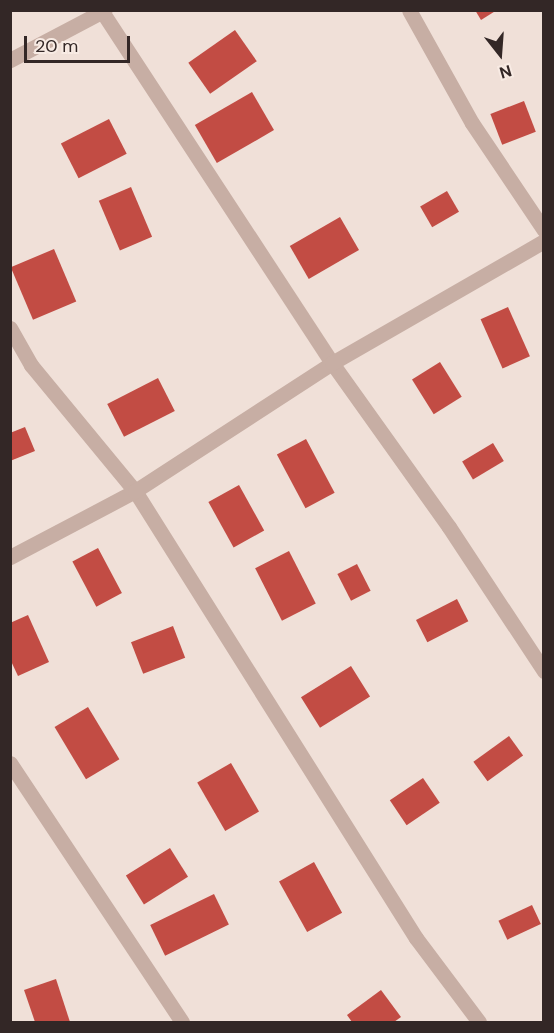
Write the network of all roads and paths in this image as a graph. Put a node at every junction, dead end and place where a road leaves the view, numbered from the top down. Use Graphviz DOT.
graph roads {
  1 [pos="409,10"];
  2 [pos="102,11"];
  3 [pos="10,60"];
  4 [pos="543,230"];
  5 [pos="543,241"];
  6 [pos="10,328"];
  7 [pos="332,363"];
  8 [pos="135,491"];
  9 [pos="10,557"];
  10 [pos="543,670"];
  11 [pos="13,771"];
  12 [pos="182,1023"];
  13 [pos="479,1023"];
  1 -- 4 [label="street"];
  2 -- 3 [label="street"];
  2 -- 7 [label="street"];
  5 -- 7 [label="street"];
  6 -- 8 [label="street"];
  7 -- 8 [label="street"];
  7 -- 10 [label="street"];
  8 -- 9 [label="street"];
  8 -- 13 [label="street"];
  11 -- 12 [label="street"];
}
